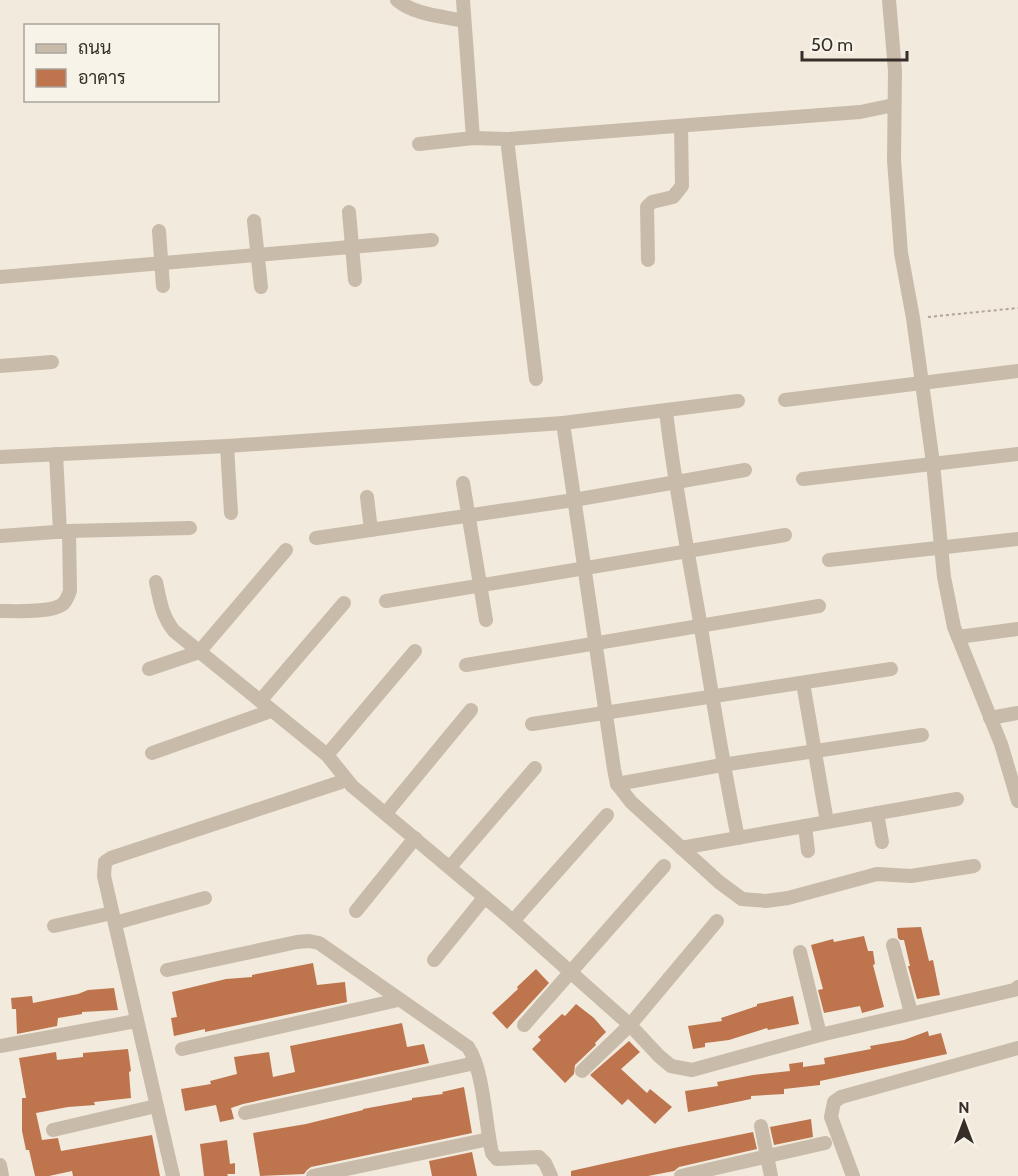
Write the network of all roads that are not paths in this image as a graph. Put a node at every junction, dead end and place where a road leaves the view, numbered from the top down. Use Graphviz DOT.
graph roads {
  1 [pos="397,0"];
  2 [pos="463,0"];
  3 [pos="889,0"];
  4 [pos="464,21"];
  5 [pos="894,105"];
  6 [pos="681,126"];
  7 [pos="473,138"];
  8 [pos="507,139"];
  9 [pos="419,144"];
  10 [pos="349,212"];
  11 [pos="254,221"];
  12 [pos="159,231"];
  13 [pos="432,240"];
  14 [pos="352,247"];
  15 [pos="258,255"];
  16 [pos="648,260"];
  17 [pos="161,264"];
  18 [pos="0,277"];
  19 [pos="355,280"];
  20 [pos="163,286"];
  21 [pos="261,287"];
  22 [pos="52,362"];
  23 [pos="0,366"];
  24 [pos="1018,371"];
  25 [pos="536,379"];
  26 [pos="921,383"];
  27 [pos="785,400"];
  28 [pos="738,401"];
  29 [pos="666,411"];
  30 [pos="563,423"];
  31 [pos="227,446"];
  32 [pos="56,454"];
  33 [pos="1018,454"];
  34 [pos="0,457"];
  35 [pos="933,463"];
  36 [pos="745,470"];
  37 [pos="803,478"];
  38 [pos="463,483"];
  39 [pos="674,483"];
  40 [pos="367,497"];
  41 [pos="574,500"];
  42 [pos="231,513"];
  43 [pos="469,516"];
  44 [pos="190,528"];
  45 [pos="371,530"];
  46 [pos="64,531"];
  47 [pos="785,535"];
  48 [pos="0,536"];
  49 [pos="316,538"];
  50 [pos="1018,539"];
  51 [pos="942,548"];
  52 [pos="286,550"];
  53 [pos="688,552"];
  54 [pos="829,560"];
  55 [pos="584,570"];
  56 [pos="156,582"];
  57 [pos="481,586"];
  58 [pos="386,602"];
  59 [pos="344,603"];
  60 [pos="819,606"];
  61 [pos="0,611"];
  62 [pos="486,620"];
  63 [pos="701,626"];
  64 [pos="1018,629"];
  65 [pos="958,637"];
  66 [pos="596,644"];
  67 [pos="415,651"];
  68 [pos="199,652"];
  69 [pos="466,665"];
  70 [pos="149,669"];
  71 [pos="891,669"];
  72 [pos="802,683"];
  73 [pos="712,697"];
  74 [pos="260,701"];
  75 [pos="471,710"];
  76 [pos="271,711"];
  77 [pos="1018,713"];
  78 [pos="606,714"];
  79 [pos="990,718"];
  80 [pos="532,724"];
  81 [pos="922,735"];
  82 [pos="813,751"];
  83 [pos="152,753"];
  84 [pos="327,755"];
  85 [pos="722,765"];
  86 [pos="535,768"];
  87 [pos="345,779"];
  88 [pos="617,783"];
  89 [pos="1017,794"];
  90 [pos="957,799"];
  91 [pos="386,813"];
  92 [pos="877,813"];
  93 [pos="607,815"];
  94 [pos="827,822"];
  95 [pos="805,826"];
  96 [pos="415,838"];
  97 [pos="738,838"];
  98 [pos="882,842"];
  99 [pos="681,848"];
  100 [pos="808,850"];
  101 [pos="664,866"];
  102 [pos="974,866"];
  103 [pos="450,867"];
  104 [pos="205,898"];
  105 [pos="484,898"];
  106 [pos="356,911"];
  107 [pos="113,918"];
  108 [pos="513,921"];
  109 [pos="717,921"];
  110 [pos="54,926"];
  111 [pos="893,945"];
  112 [pos="800,952"];
  113 [pos="434,960"];
  114 [pos="167,970"];
  115 [pos="570,973"];
  116 [pos="1018,987"];
  117 [pos="398,1000"];
  118 [pos="911,1013"];
  119 [pos="136,1021"];
  120 [pos="524,1025"];
  121 [pos="630,1025"];
  122 [pos="819,1035"];
  123 [pos="0,1046"];
  124 [pos="1018,1048"];
  125 [pos="182,1049"];
  126 [pos="475,1063"];
  127 [pos="582,1071"];
  128 [pos="156,1107"];
  129 [pos="245,1113"];
  130 [pos="761,1126"];
  131 [pos="53,1130"];
  132 [pos="489,1139"];
  133 [pos="825,1143"];
  134 [pos="766,1156"];
  135 [pos="0,1165"];
  136 [pos="2,1176"];
  137 [pos="173,1176"];
  138 [pos="313,1176"];
  139 [pos="551,1176"];
  140 [pos="681,1176"];
  141 [pos="771,1176"];
  142 [pos="853,1176"];
  1 -- 4 [label="street"];
  2 -- 4 [label="street"];
  3 -- 5 [label="street"];
  4 -- 7 [label="street"];
  5 -- 6 [label="street"];
  5 -- 26 [label="street"];
  6 -- 8 [label="street"];
  6 -- 16 [label="street"];
  7 -- 8 [label="street"];
  7 -- 9 [label="street"];
  8 -- 25 [label="street"];
  10 -- 14 [label="street"];
  11 -- 15 [label="street"];
  12 -- 17 [label="street"];
  13 -- 14 [label="street"];
  14 -- 15 [label="street"];
  14 -- 19 [label="street"];
  15 -- 17 [label="street"];
  15 -- 21 [label="street"];
  17 -- 18 [label="street"];
  17 -- 20 [label="street"];
  22 -- 23 [label="street"];
  24 -- 26 [label="street"];
  26 -- 27 [label="street"];
  26 -- 35 [label="street"];
  28 -- 29 [label="street"];
  29 -- 30 [label="street"];
  29 -- 39 [label="street"];
  30 -- 31 [label="street"];
  30 -- 41 [label="street"];
  31 -- 32 [label="street"];
  31 -- 42 [label="street"];
  32 -- 34 [label="street"];
  32 -- 46 [label="street"];
  33 -- 35 [label="street"];
  35 -- 37 [label="street"];
  35 -- 51 [label="street"];
  36 -- 39 [label="street"];
  38 -- 43 [label="street"];
  39 -- 41 [label="street"];
  39 -- 53 [label="street"];
  40 -- 45 [label="street"];
  41 -- 43 [label="street"];
  41 -- 55 [label="street"];
  43 -- 45 [label="street"];
  43 -- 57 [label="street"];
  44 -- 46 [label="street"];
  45 -- 49 [label="street"];
  46 -- 48 [label="street"];
  46 -- 61 [label="street"];
  47 -- 53 [label="street"];
  50 -- 51 [label="street"];
  51 -- 54 [label="street"];
  51 -- 65 [label="street"];
  52 -- 68 [label="street"];
  53 -- 55 [label="street"];
  53 -- 63 [label="street"];
  55 -- 57 [label="street"];
  55 -- 66 [label="street"];
  56 -- 68 [label="street"];
  57 -- 58 [label="street"];
  57 -- 62 [label="street"];
  59 -- 74 [label="street"];
  60 -- 63 [label="street"];
  63 -- 66 [label="street"];
  63 -- 73 [label="street"];
  64 -- 65 [label="street"];
  65 -- 79 [label="street"];
  66 -- 69 [label="street"];
  66 -- 78 [label="street"];
  67 -- 84 [label="street"];
  68 -- 70 [label="street"];
  68 -- 74 [label="street"];
  71 -- 72 [label="street"];
  72 -- 73 [label="street"];
  72 -- 82 [label="street"];
  73 -- 78 [label="street"];
  73 -- 85 [label="street"];
  74 -- 76 [label="street"];
  75 -- 91 [label="street"];
  76 -- 83 [label="street"];
  76 -- 84 [label="street"];
  77 -- 79 [label="street"];
  78 -- 80 [label="street"];
  78 -- 88 [label="street"];
  79 -- 89 [label="street"];
  81 -- 82 [label="street"];
  82 -- 85 [label="street"];
  82 -- 94 [label="street"];
  84 -- 87 [label="street"];
  85 -- 88 [label="street"];
  85 -- 97 [label="street"];
  86 -- 103 [label="street"];
  87 -- 91 [label="street"];
  87 -- 107 [label="street"];
  88 -- 99 [label="street"];
  90 -- 92 [label="street"];
  91 -- 96 [label="street"];
  92 -- 94 [label="street"];
  92 -- 98 [label="street"];
  93 -- 108 [label="street"];
  94 -- 95 [label="street"];
  95 -- 97 [label="street"];
  95 -- 100 [label="street"];
  96 -- 103 [label="street"];
  96 -- 106 [label="street"];
  97 -- 99 [label="street"];
  99 -- 102 [label="street"];
  101 -- 115 [label="street"];
  103 -- 105 [label="street"];
  104 -- 107 [label="street"];
  105 -- 108 [label="street"];
  105 -- 113 [label="street"];
  107 -- 110 [label="street"];
  107 -- 119 [label="street"];
  108 -- 115 [label="street"];
  109 -- 121 [label="street"];
  111 -- 118 [label="street"];
  112 -- 122 [label="street"];
  114 -- 117 [label="street"];
  115 -- 120 [label="street"];
  115 -- 121 [label="street"];
  116 -- 118 [label="street"];
  117 -- 125 [label="street"];
  117 -- 126 [label="street"];
  118 -- 122 [label="street"];
  119 -- 123 [label="street"];
  119 -- 128 [label="street"];
  121 -- 122 [label="street"];
  121 -- 127 [label="street"];
  124 -- 142 [label="street"];
  126 -- 129 [label="street"];
  126 -- 132 [label="street"];
  128 -- 131 [label="street"];
  128 -- 137 [label="street"];
  130 -- 134 [label="street"];
  132 -- 138 [label="street"];
  132 -- 139 [label="street"];
  133 -- 134 [label="street"];
  134 -- 140 [label="street"];
  134 -- 141 [label="street"];
  135 -- 136 [label="street"];
}
